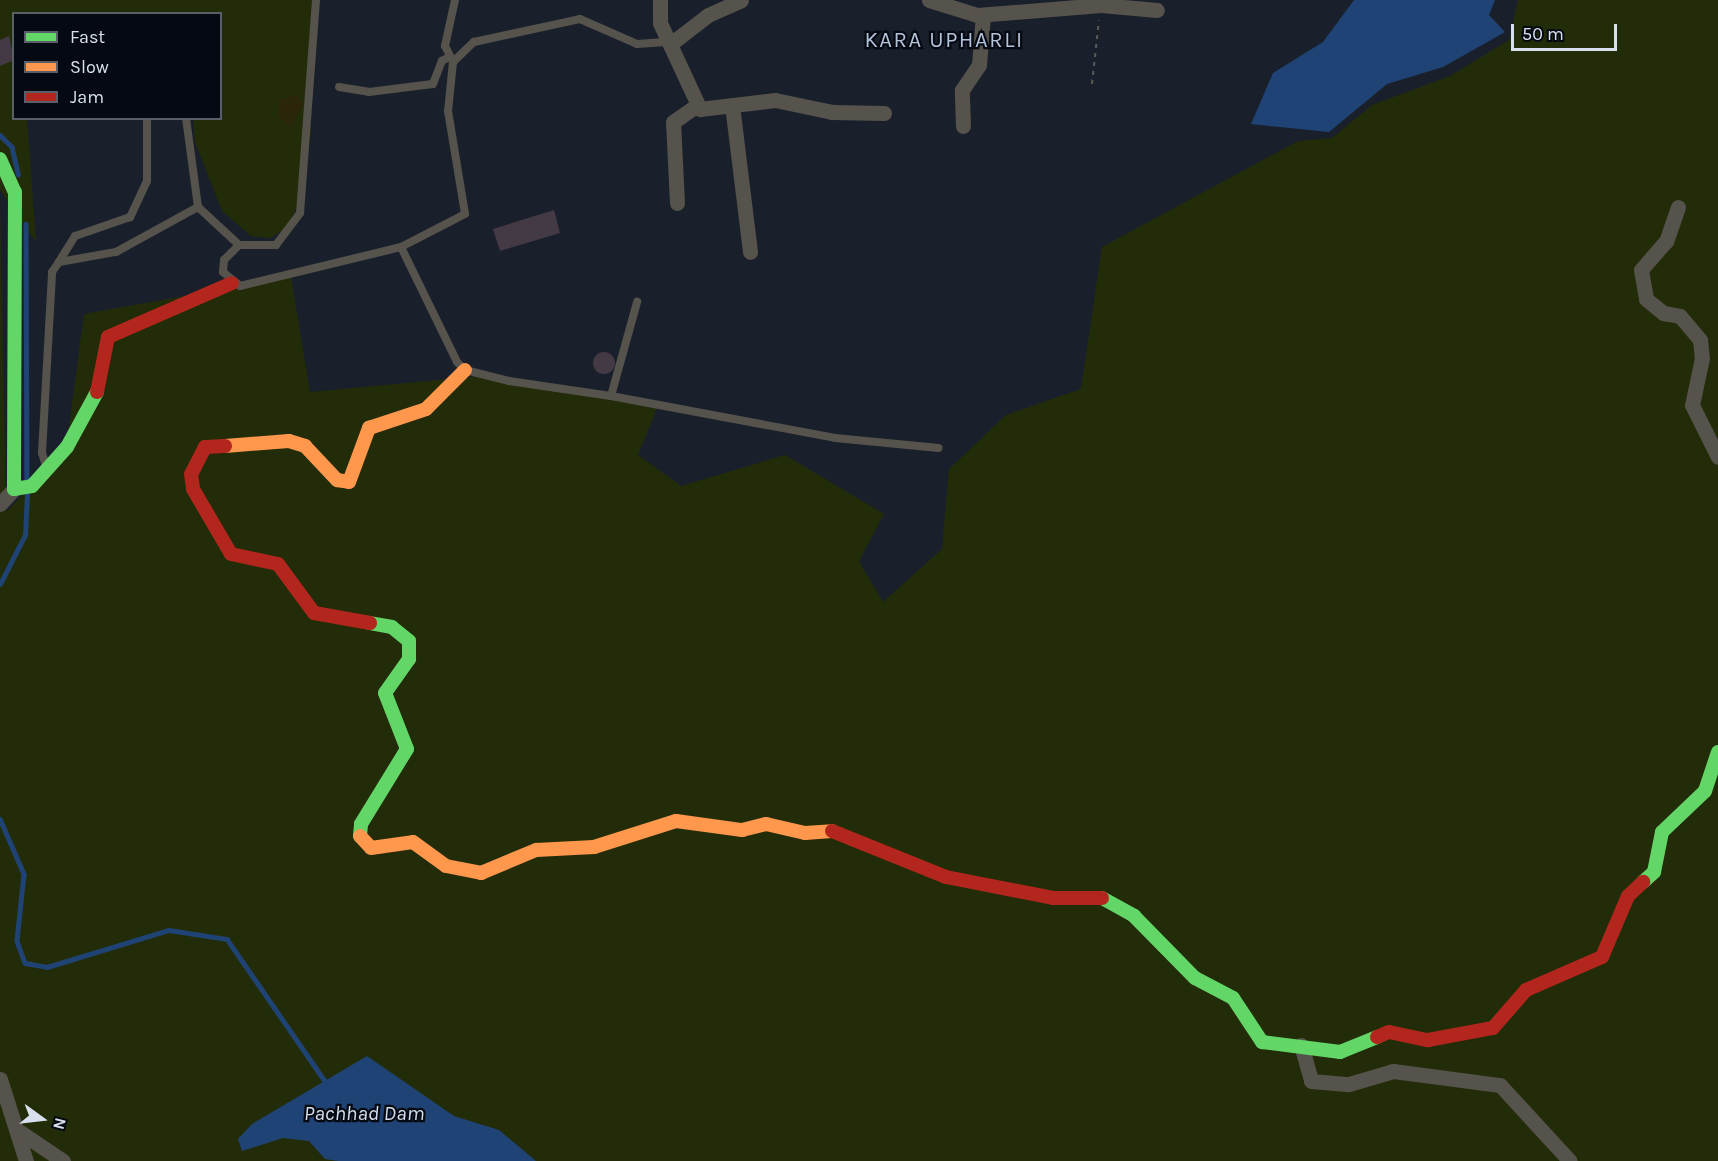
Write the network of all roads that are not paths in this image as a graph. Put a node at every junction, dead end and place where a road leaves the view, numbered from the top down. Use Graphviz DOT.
graph roads {
  1 [pos="316,0"];
  2 [pos="455,0"];
  3 [pos="660,0"];
  4 [pos="741,0"];
  5 [pos="929,0"];
  6 [pos="1157,10"];
  7 [pos="984,15"];
  8 [pos="673,42"];
  9 [pos="451,59"];
  10 [pos="339,87"];
  11 [pos="696,105"];
  12 [pos="732,105"];
  13 [pos="884,113"];
  14 [pos="147,120"];
  15 [pos="186,120"];
  16 [pos="963,126"];
  17 [pos="0,159"];
  18 [pos="677,203"];
  19 [pos="198,207"];
  20 [pos="1678,207"];
  21 [pos="239,245"];
  22 [pos="401,247"];
  23 [pos="750,252"];
  24 [pos="59,262"];
  25 [pos="232,283"];
  26 [pos="637,302"];
  27 [pos="465,370"];
  28 [pos="611,396"];
  29 [pos="939,448"];
  30 [pos="1718,457"];
  31 [pos="47,470"];
  32 [pos="14,489"];
  33 [pos="0,504"];
  34 [pos="1718,752"];
  35 [pos="1300,1045"];
  36 [pos="0,1079"];
  37 [pos="20,1132"];
  38 [pos="26,1161"];
  39 [pos="63,1161"];
  40 [pos="1570,1161"];
  1 -- 21 [label="lane"];
  2 -- 9 [label="lane"];
  3 -- 8 [label="street"];
  4 -- 8 [label="street"];
  5 -- 7 [label="street"];
  6 -- 7 [label="street"];
  7 -- 16 [label="street"];
  8 -- 9 [label="lane"];
  8 -- 11 [label="street"];
  9 -- 10 [label="lane"];
  9 -- 22 [label="lane"];
  11 -- 12 [label="street"];
  11 -- 18 [label="street"];
  12 -- 13 [label="street"];
  12 -- 23 [label="street"];
  14 -- 24 [label="lane"];
  15 -- 19 [label="lane"];
  17 -- 32 [label="street"];
  19 -- 21 [label="lane"];
  19 -- 24 [label="lane"];
  20 -- 30 [label="street"];
  21 -- 25 [label="lane"];
  22 -- 25 [label="lane"];
  22 -- 27 [label="lane"];
  24 -- 31 [label="lane"];
  25 -- 31 [label="street"];
  26 -- 28 [label="lane"];
  27 -- 28 [label="lane"];
  27 -- 35 [label="street"];
  28 -- 29 [label="lane"];
  31 -- 32 [label="street"];
  32 -- 33 [label="street"];
  34 -- 35 [label="street"];
  35 -- 40 [label="street"];
  36 -- 37 [label="street"];
  37 -- 38 [label="street"];
  37 -- 39 [label="street"];
}
